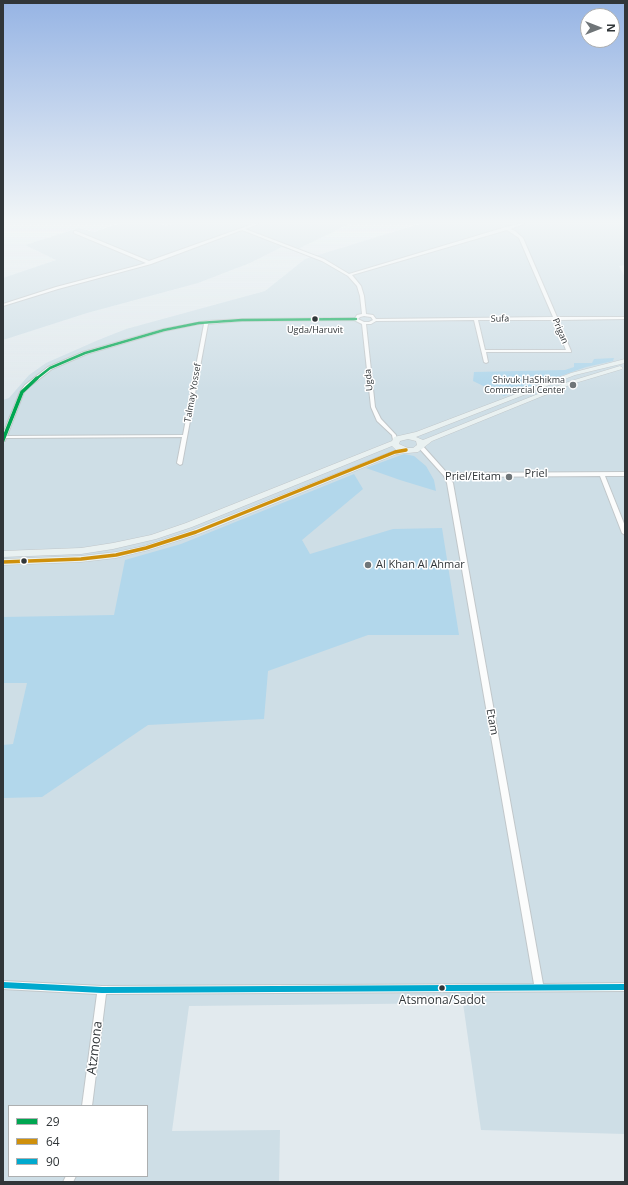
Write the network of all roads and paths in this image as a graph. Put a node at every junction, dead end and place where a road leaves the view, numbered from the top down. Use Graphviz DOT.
graph roads {
  1 [pos="88,279"];
  2 [pos="353,279"];
  3 [pos="538,279"];
  4 [pos="3,305"];
  5 [pos="364,315"];
  6 [pos="554,318"];
  7 [pos="625,318"];
  8 [pos="356,319"];
  9 [pos="476,319"];
  10 [pos="375,320"];
  11 [pos="206,322"];
  12 [pos="364,323"];
  13 [pos="483,351"];
  14 [pos="625,361"];
  15 [pos="486,362"];
  16 [pos="625,367"];
  17 [pos="185,436"];
  18 [pos="3,439"];
  19 [pos="400,439"];
  20 [pos="421,445"];
  21 [pos="408,450"];
  22 [pos="434,462"];
  23 [pos="180,463"];
  24 [pos="446,474"];
  25 [pos="602,474"];
  26 [pos="625,474"];
  27 [pos="625,533"];
  28 [pos="3,554"];
  29 [pos="3,562"];
  30 [pos="3,985"];
  31 [pos="539,987"];
  32 [pos="625,987"];
  33 [pos="102,990"];
  34 [pos="87,1105"];
  1 -- 4 [label="street"];
  2 -- 5 [label="street"];
  3 -- 6 [label="street, Prigan"];
  5 -- 8 [label="street"];
  5 -- 10 [label="street"];
  6 -- 7 [label="street, Sufa"];
  6 -- 9 [label="street, Sufa"];
  6 -- 13 [label="street, Prigan"];
  8 -- 11 [label="street"];
  8 -- 12 [label="street"];
  9 -- 10 [label="street, Sufa"];
  9 -- 13 [label="street"];
  10 -- 12 [label="street"];
  11 -- 17 [label="street, Talmay Yossef"];
  11 -- 18 [label="street"];
  12 -- 19 [label="street, Ugda"];
  13 -- 15 [label="street"];
  14 -- 19 [label="main road"];
  16 -- 20 [label="main road"];
  17 -- 18 [label="street"];
  17 -- 23 [label="street, Talmay Yossef"];
  19 -- 20 [label="main road"];
  19 -- 21 [label="main road"];
  19 -- 28 [label="main road"];
  20 -- 21 [label="main road"];
  20 -- 22 [label="street, Etam"];
  21 -- 22 [label="street, Etam"];
  21 -- 29 [label="main road"];
  22 -- 24 [label="street, Etam"];
  24 -- 25 [label="street, Priel"];
  24 -- 31 [label="street, Etam"];
  25 -- 26 [label="street, Priel"];
  25 -- 27 [label="street"];
  30 -- 33 [label="street"];
  31 -- 32 [label="street"];
  31 -- 33 [label="street"];
  33 -- 34 [label="street, Atzmona"];
}
